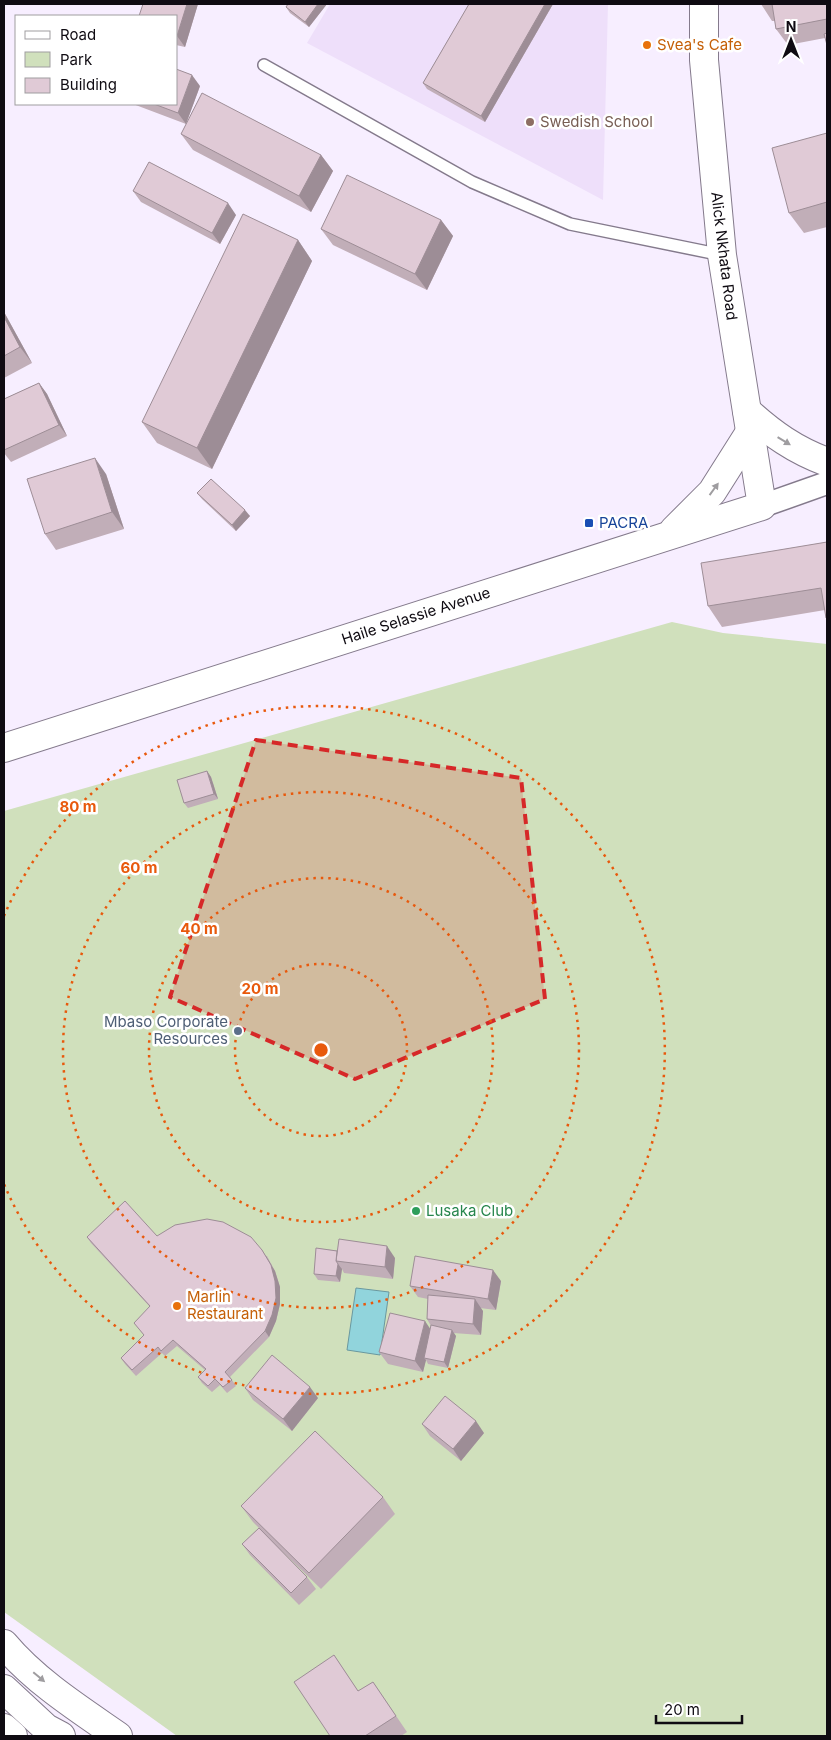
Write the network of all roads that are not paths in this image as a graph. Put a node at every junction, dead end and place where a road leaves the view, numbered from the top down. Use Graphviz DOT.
graph roads {
  1 [pos="704,4"];
  2 [pos="264,66"];
  3 [pos="722,255"];
  4 [pos="748,422"];
  5 [pos="827,462"];
  6 [pos="827,483"];
  7 [pos="762,506"];
  8 [pos="667,536"];
  9 [pos="4,748"];
  10 [pos="4,1644"];
  11 [pos="4,1689"];
  12 [pos="4,1728"];
  13 [pos="13,1736"];
  14 [pos="61,1736"];
  15 [pos="118,1736"];
  1 -- 3 [label="main road, Alick Nkhata Road"];
  2 -- 3 [label="lane"];
  3 -- 4 [label="main road, Alick Nkhata Road"];
  4 -- 5 [label="main road, one-way"];
  4 -- 7 [label="main road, Alick Nkhata Road"];
  8 -- 4 [label="main road, one-way"];
  6 -- 7 [label="street, Haile Selassie Avenue"];
  7 -- 8 [label="main road, Haile Selassie Avenue"];
  8 -- 9 [label="main road, Haile Selassie Avenue"];
  10 -- 15 [label="main road, one-way"];
  11 -- 14 [label="main road"];
  12 -- 13 [label="main road"];
}
